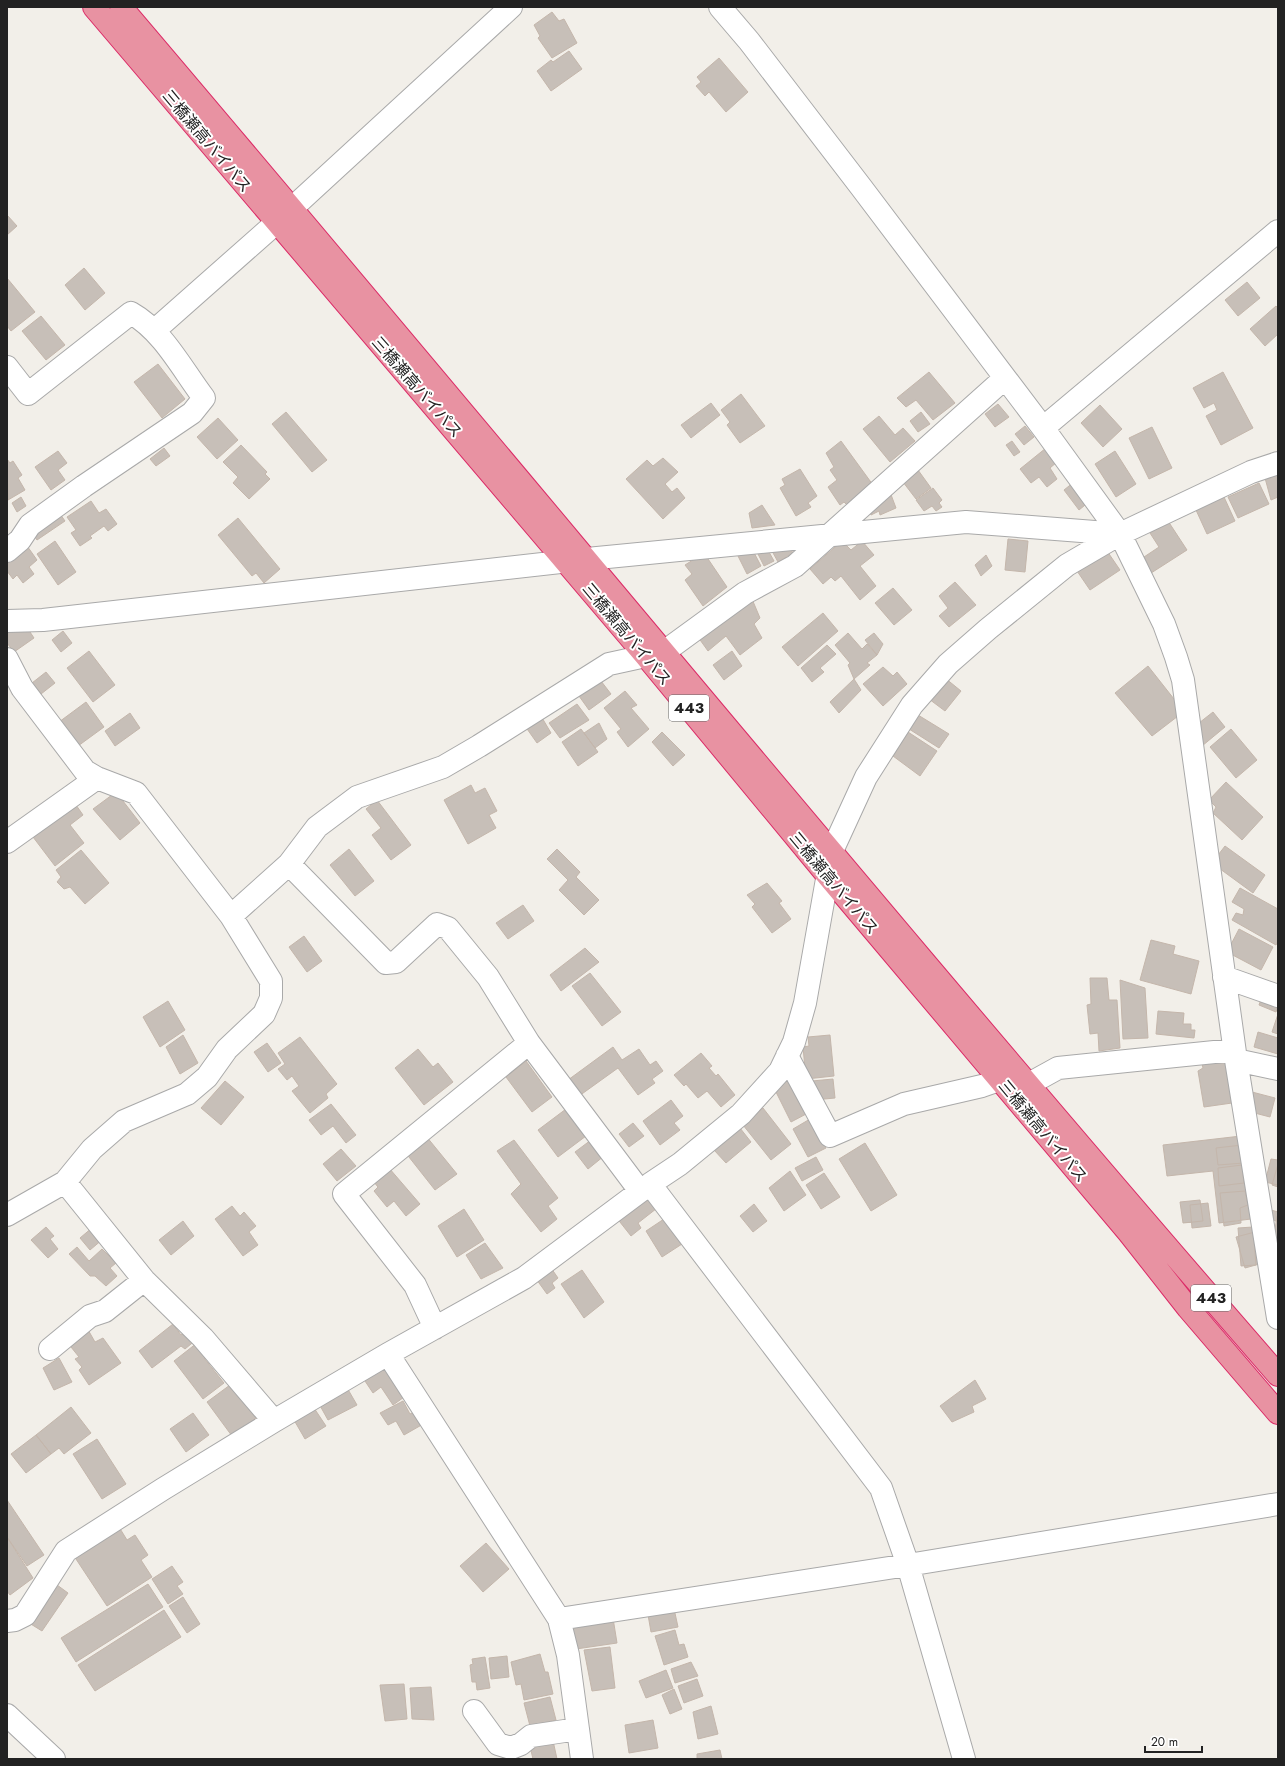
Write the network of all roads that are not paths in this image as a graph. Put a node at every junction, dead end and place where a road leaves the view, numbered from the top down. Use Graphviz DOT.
graph roads {
  1 [pos="94,7"];
  2 [pos="121,7"];
  3 [pos="511,7"];
  4 [pos="720,7"];
  5 [pos="292,208"];
  6 [pos="276,223"];
  7 [pos="1278,231"];
  8 [pos="155,330"];
  9 [pos="7,367"];
  10 [pos="1005,378"];
  11 [pos="1043,428"];
  12 [pos="1278,463"];
  13 [pos="830,534"];
  14 [pos="1120,534"];
  15 [pos="7,551"];
  16 [pos="577,561"];
  17 [pos="7,621"];
  18 [pos="655,654"];
  19 [pos="7,659"];
  20 [pos="98,778"];
  21 [pos="7,842"];
  22 [pos="832,851"];
  23 [pos="289,864"];
  24 [pos="828,876"];
  25 [pos="231,916"];
  26 [pos="1224,978"];
  27 [pos="1278,996"];
  28 [pos="529,1043"];
  29 [pos="1235,1055"];
  30 [pos="787,1056"];
  31 [pos="1278,1069"];
  32 [pos="1016,1079"];
  33 [pos="64,1182"];
  34 [pos="645,1187"];
  35 [pos="7,1216"];
  36 [pos="144,1280"];
  37 [pos="1278,1318"];
  38 [pos="435,1328"];
  39 [pos="50,1349"];
  40 [pos="388,1354"];
  41 [pos="1278,1374"];
  42 [pos="1278,1413"];
  43 [pos="274,1421"];
  44 [pos="1278,1504"];
  45 [pos="908,1564"];
  46 [pos="559,1619"];
  47 [pos="7,1621"];
  48 [pos="474,1711"];
  49 [pos="7,1715"];
  50 [pos="578,1729"];
  51 [pos="54,1759"];
  52 [pos="582,1759"];
  53 [pos="964,1759"];
  1 -- 6 [label="highway, 三橋瀬高バイパス / 443"];
  2 -- 5 [label="highway, 三橋瀬高バイパス / 443"];
  3 -- 5 [label="street"];
  4 -- 10 [label="street"];
  5 -- 6 [label="street"];
  5 -- 16 [label="highway, 三橋瀬高バイパス / 443"];
  6 -- 8 [label="street"];
  6 -- 16 [label="highway, 三橋瀬高バイパス / 443"];
  7 -- 11 [label="street"];
  8 -- 9 [label="street"];
  8 -- 15 [label="street"];
  10 -- 11 [label="street"];
  10 -- 13 [label="street"];
  11 -- 14 [label="street"];
  12 -- 14 [label="street"];
  13 -- 14 [label="street"];
  13 -- 16 [label="street"];
  13 -- 18 [label="street"];
  14 -- 22 [label="street"];
  14 -- 26 [label="street"];
  16 -- 17 [label="street"];
  16 -- 18 [label="highway, 三橋瀬高バイパス / 443"];
  18 -- 22 [label="highway, 三橋瀬高バイパス / 443"];
  18 -- 23 [label="street"];
  18 -- 24 [label="highway, 三橋瀬高バイパス / 443"];
  19 -- 20 [label="street"];
  20 -- 21 [label="street"];
  20 -- 25 [label="street"];
  22 -- 24 [label="street"];
  22 -- 32 [label="highway, 三橋瀬高バイパス / 443"];
  23 -- 25 [label="street"];
  23 -- 28 [label="street"];
  24 -- 30 [label="street"];
  24 -- 32 [label="highway, 三橋瀬高バイパス / 443"];
  25 -- 33 [label="street"];
  26 -- 27 [label="street"];
  26 -- 29 [label="street"];
  28 -- 34 [label="street"];
  28 -- 38 [label="street"];
  29 -- 31 [label="street"];
  29 -- 32 [label="street"];
  29 -- 37 [label="street"];
  30 -- 32 [label="street"];
  30 -- 34 [label="street"];
  32 -- 41 [label="highway, 三橋瀬高バイパス / 443"];
  32 -- 42 [label="highway, 三橋瀬高バイパス / 443"];
  33 -- 35 [label="street"];
  33 -- 36 [label="street"];
  34 -- 38 [label="street"];
  34 -- 45 [label="street"];
  36 -- 39 [label="street"];
  36 -- 43 [label="street"];
  38 -- 40 [label="street"];
  40 -- 43 [label="street"];
  40 -- 46 [label="street"];
  43 -- 47 [label="street"];
  44 -- 45 [label="street"];
  45 -- 46 [label="street"];
  45 -- 53 [label="street"];
  46 -- 50 [label="street"];
  48 -- 50 [label="street"];
  49 -- 51 [label="street"];
  50 -- 52 [label="street"];
}
